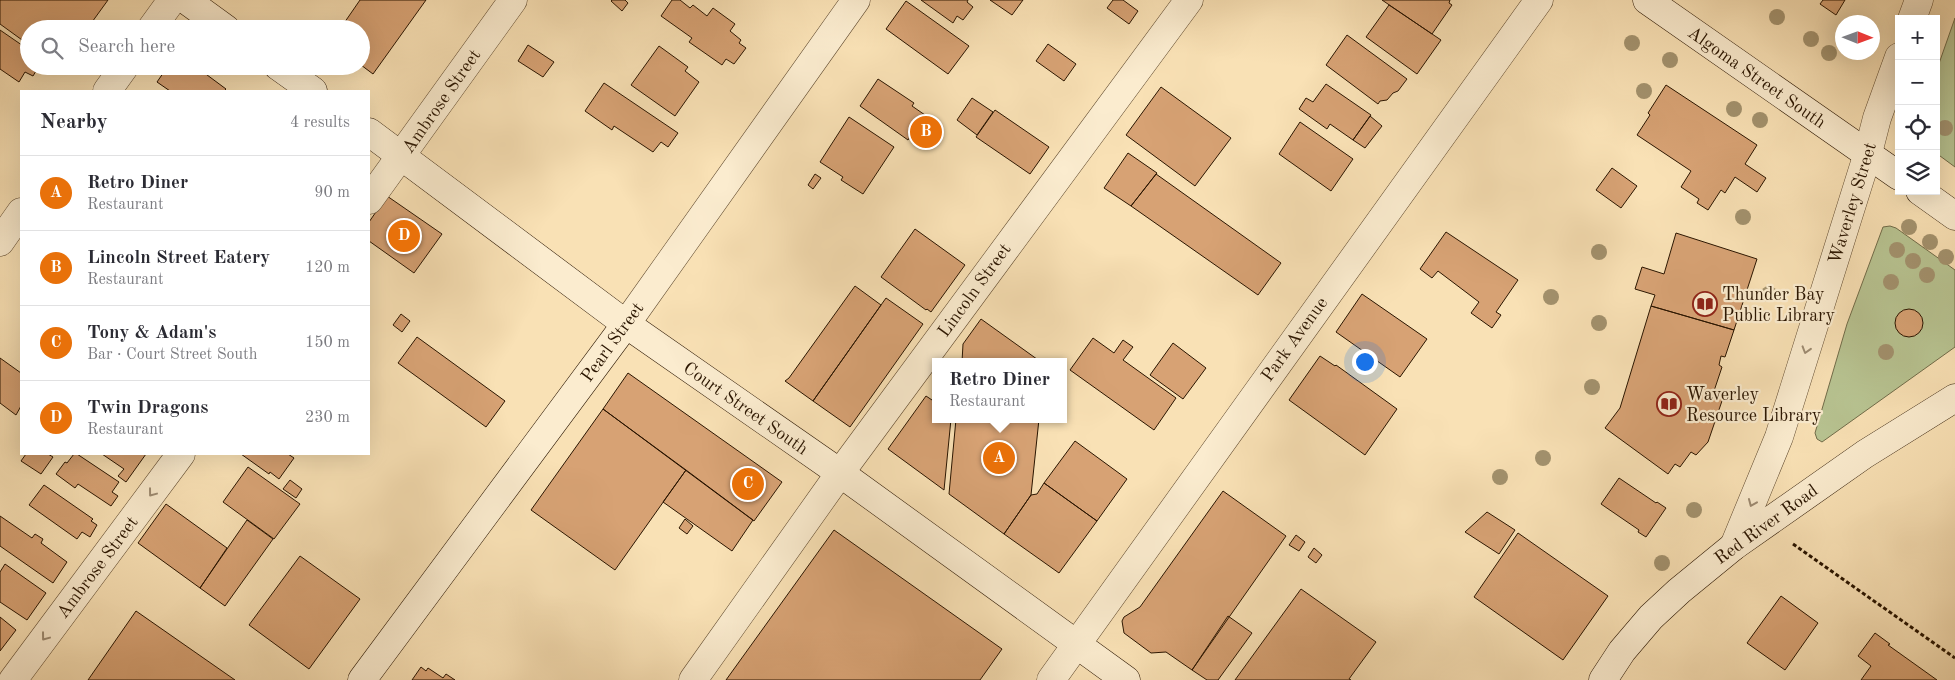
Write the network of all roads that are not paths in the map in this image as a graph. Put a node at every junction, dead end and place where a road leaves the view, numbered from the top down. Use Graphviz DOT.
graph roads {
  1 [pos="172,0"];
  2 [pos="186,0"];
  3 [pos="513,0"];
  4 [pos="856,0"];
  5 [pos="1189,0"];
  6 [pos="1538,0"];
  7 [pos="1647,0"];
  8 [pos="1919,0"];
  9 [pos="1913,15"];
  10 [pos="158,20"];
  11 [pos="214,20"];
  12 [pos="1898,60"];
  13 [pos="119,75"];
  14 [pos="290,75"];
  15 [pos="108,90"];
  16 [pos="311,90"];
  17 [pos="370,133"];
  18 [pos="1868,153"];
  19 [pos="402,156"];
  20 [pos="1895,173"];
  21 [pos="1926,195"];
  22 [pos="370,199"];
  23 [pos="20,213"];
  24 [pos="1955,216"];
  25 [pos="0,242"];
  26 [pos="626,324"];
  27 [pos="1955,398"];
  28 [pos="180,455"];
  29 [pos="840,473"];
  30 [pos="1734,546"];
  31 [pos="1077,644"];
  32 [pos="13,680"];
  33 [pos="362,680"];
  34 [pos="693,680"];
  35 [pos="1051,680"];
  36 [pos="1126,680"];
  37 [pos="1603,680"];
  1 -- 10 [label="street"];
  2 -- 11 [label="street"];
  3 -- 19 [label="street, Ambrose Street"];
  4 -- 26 [label="street, Pearl Street"];
  5 -- 29 [label="street, Lincoln Street"];
  6 -- 31 [label="street, Park Avenue"];
  7 -- 18 [label="street, Algoma Street South"];
  8 -- 9 [label="street"];
  12 -- 18 [label="street, Waverley Street"];
  13 -- 15 [label="street"];
  14 -- 16 [label="street"];
  17 -- 19 [label="street, Court Street South"];
  18 -- 20 [label="street, Algoma Street South"];
  18 -- 30 [label="street, Waverley Street, one-way"];
  19 -- 22 [label="street, Ambrose Street"];
  19 -- 26 [label="street, Court Street South"];
  21 -- 24 [label="street"];
  23 -- 25 [label="street"];
  26 -- 29 [label="street, Court Street South"];
  26 -- 33 [label="street, Pearl Street"];
  27 -- 30 [label="street, Red River Road"];
  28 -- 32 [label="street, Ambrose Street, one-way"];
  29 -- 31 [label="street, Court Street South"];
  29 -- 34 [label="street, Lincoln Street"];
  30 -- 37 [label="street, Red River Road"];
  31 -- 35 [label="street, Park Avenue"];
  31 -- 36 [label="street, Court Street South"];
}
